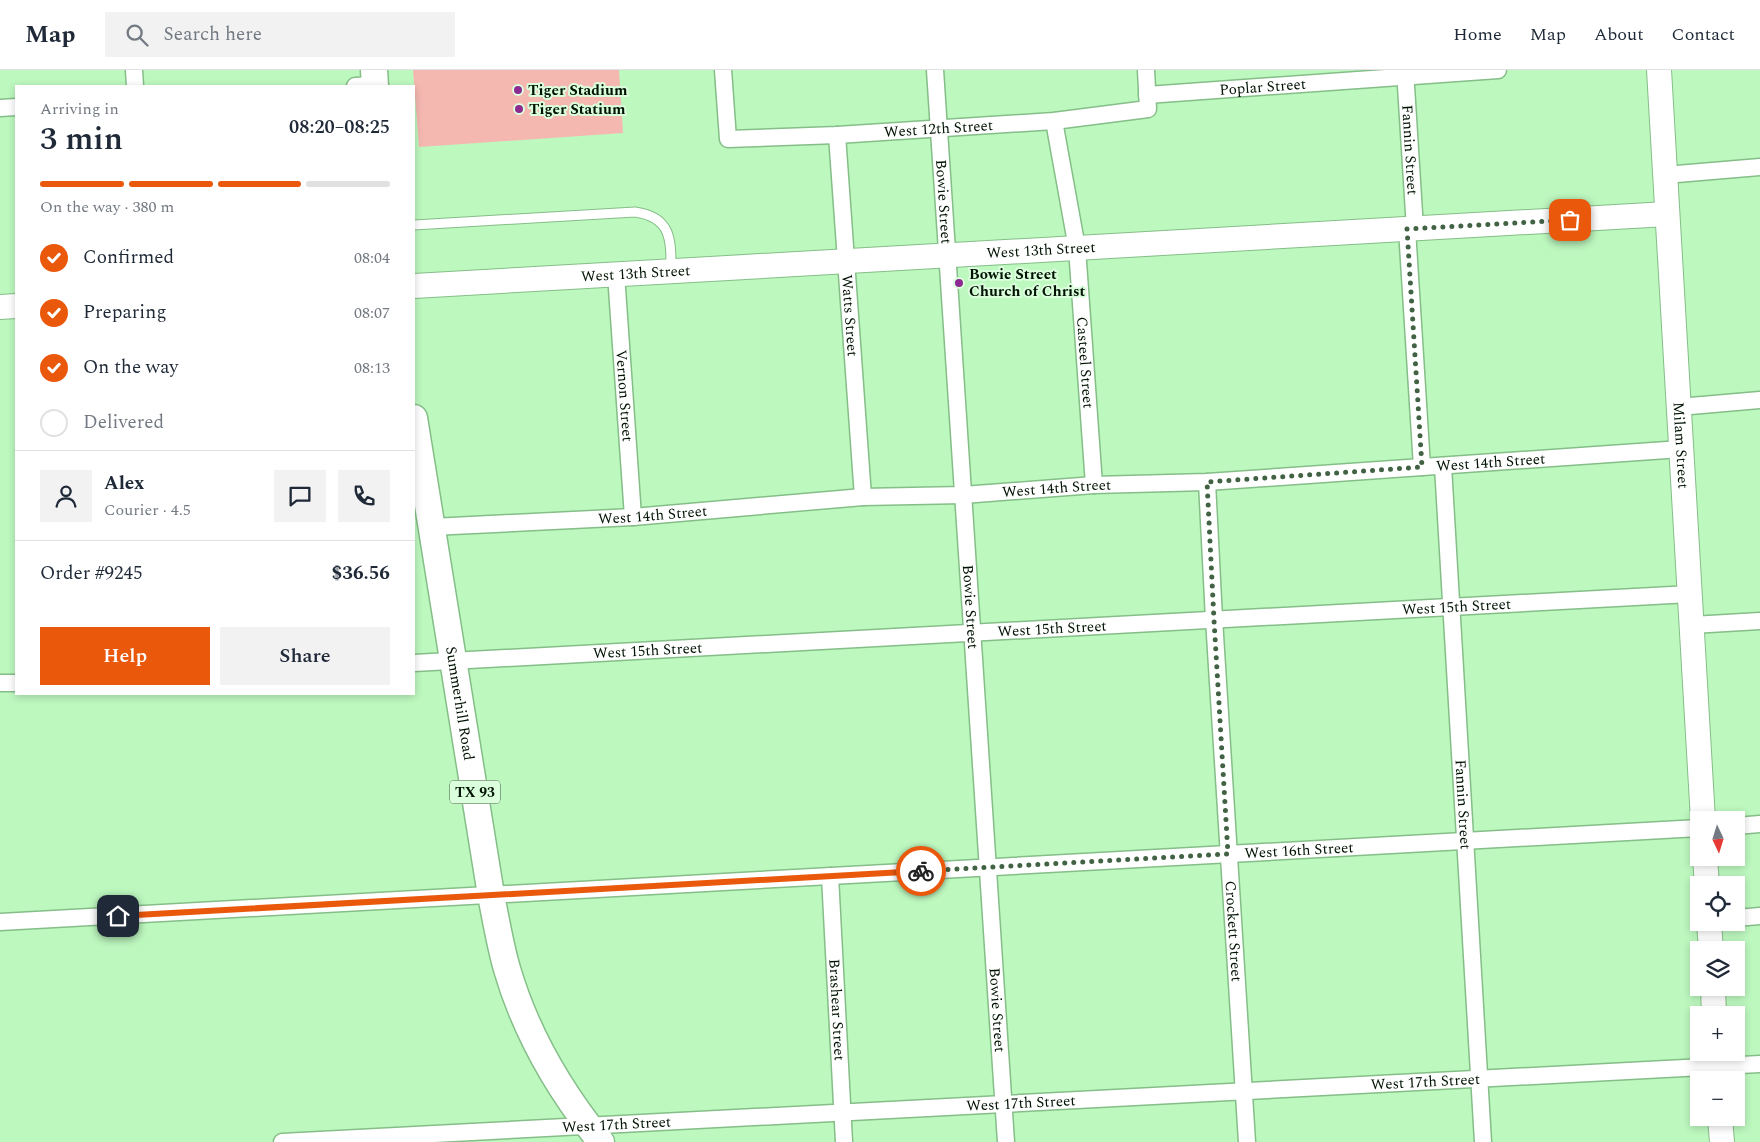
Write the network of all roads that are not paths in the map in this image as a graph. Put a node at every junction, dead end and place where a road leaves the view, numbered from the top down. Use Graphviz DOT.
graph roads {
  1 [pos="134,70"];
  2 [pos="723,70"];
  3 [pos="935,70"];
  4 [pos="1146,70"];
  5 [pos="1498,70"];
  6 [pos="1659,70"];
  7 [pos="1406,73"];
  8 [pos="135,85"];
  9 [pos="1147,102"];
  10 [pos="15,107"];
  11 [pos="0,108"];
  12 [pos="1054,121"];
  13 [pos="939,128"];
  14 [pos="837,135"];
  15 [pos="1760,167"];
  16 [pos="1665,175"];
  17 [pos="1667,214"];
  18 [pos="415,225"];
  19 [pos="1411,229"];
  20 [pos="1076,248"];
  21 [pos="947,255"];
  22 [pos="846,261"];
  23 [pos="671,271"];
  24 [pos="616,274"];
  25 [pos="415,286"];
  26 [pos="15,306"];
  27 [pos="0,307"];
  28 [pos="1760,400"];
  29 [pos="1679,407"];
  30 [pos="415,424"];
  31 [pos="1681,449"];
  32 [pos="1443,466"];
  33 [pos="1422,467"];
  34 [pos="1207,482"];
  35 [pos="1094,485"];
  36 [pos="963,495"];
  37 [pos="863,497"];
  38 [pos="633,517"];
  39 [pos="432,526"];
  40 [pos="1690,594"];
  41 [pos="1451,608"];
  42 [pos="1214,620"];
  43 [pos="1760,621"];
  44 [pos="1692,625"];
  45 [pos="972,631"];
  46 [pos="453,660"];
  47 [pos="415,663"];
  48 [pos="0,683"];
  49 [pos="15,683"];
  50 [pos="1702,811"];
  51 [pos="1760,824"];
  52 [pos="1745,825"];
  53 [pos="1690,829"];
  54 [pos="1466,841"];
  55 [pos="1228,854"];
  56 [pos="988,868"];
  57 [pos="830,876"];
  58 [pos="491,895"];
  59 [pos="1760,916"];
  60 [pos="1745,917"];
  61 [pos="0,922"];
  62 [pos="1760,1064"];
  63 [pos="1717,1066"];
  64 [pos="1480,1079"];
  65 [pos="1244,1091"];
  66 [pos="1004,1104"];
  67 [pos="842,1112"];
  68 [pos="1721,1126"];
  69 [pos="595,1133"];
  70 [pos="489,1137"];
  71 [pos="282,1142"];
  72 [pos="844,1142"];
  73 [pos="1006,1142"];
  74 [pos="1247,1142"];
  75 [pos="1483,1142"];
  76 [pos="1722,1142"];
  1 -- 8 [label="street"];
  2 -- 14 [label="street, West 12th Street"];
  3 -- 13 [label="street, Bowie Street"];
  4 -- 9 [label="street"];
  5 -- 7 [label="street, Poplar Street"];
  6 -- 16 [label="street, Milam Street"];
  7 -- 9 [label="street, Poplar Street"];
  7 -- 19 [label="street, Fannin Street"];
  9 -- 12 [label="street, West 12th Street"];
  10 -- 11 [label="street"];
  12 -- 13 [label="street, West 12th Street"];
  12 -- 20 [label="street, Casteel Street"];
  13 -- 14 [label="street, West 12th Street"];
  13 -- 21 [label="street, Bowie Street"];
  14 -- 22 [label="street, Watts Street"];
  15 -- 16 [label="street"];
  16 -- 17 [label="street, Milam Street"];
  17 -- 19 [label="street, West 13th Street"];
  17 -- 29 [label="street, Milam Street"];
  18 -- 23 [label="lane"];
  19 -- 20 [label="street, West 13th Street"];
  19 -- 33 [label="street, Fannin Street"];
  20 -- 21 [label="street, West 13th Street"];
  20 -- 35 [label="street, Casteel Street"];
  21 -- 22 [label="street, West 13th Street"];
  21 -- 36 [label="street, Bowie Street"];
  22 -- 23 [label="street, West 13th Street"];
  22 -- 37 [label="street, Watts Street"];
  23 -- 24 [label="street, West 13th Street"];
  24 -- 25 [label="street, West 13th Street"];
  24 -- 38 [label="street, Vernon Street"];
  26 -- 27 [label="street"];
  28 -- 29 [label="street"];
  29 -- 31 [label="street, Milam Street"];
  30 -- 39 [label="main road, Summerhill Road / TX 93"];
  31 -- 32 [label="street, West 14th Street"];
  31 -- 40 [label="street, Milam Street"];
  32 -- 33 [label="street, West 14th Street"];
  32 -- 41 [label="street, Fannin Street"];
  33 -- 34 [label="street, West 14th Street"];
  34 -- 35 [label="street, West 14th Street"];
  34 -- 42 [label="street, Crockett Street"];
  35 -- 36 [label="street, West 14th Street"];
  36 -- 37 [label="street, West 14th Street"];
  36 -- 45 [label="street, Bowie Street"];
  37 -- 38 [label="street, West 14th Street"];
  38 -- 39 [label="street, West 14th Street"];
  39 -- 46 [label="main road, Summerhill Road / TX 93"];
  40 -- 41 [label="street, West 15th Street"];
  40 -- 44 [label="street, Milam Street"];
  41 -- 42 [label="street, West 15th Street"];
  41 -- 54 [label="street, Fannin Street"];
  42 -- 45 [label="street, West 15th Street"];
  42 -- 55 [label="street, Crockett Street"];
  43 -- 44 [label="street"];
  44 -- 50 [label="street, Milam Street"];
  45 -- 46 [label="street, West 15th Street"];
  45 -- 56 [label="street, Bowie Street"];
  46 -- 47 [label="street, West 15th Street"];
  46 -- 58 [label="main road, Summerhill Road / TX 93"];
  48 -- 49 [label="street"];
  51 -- 52 [label="street"];
  53 -- 54 [label="street, West 16th Street"];
  54 -- 55 [label="street, West 16th Street"];
  54 -- 64 [label="street, Fannin Street"];
  55 -- 56 [label="street, West 16th Street"];
  55 -- 65 [label="street, Crockett Street"];
  56 -- 57 [label="street, West 16th Street"];
  56 -- 66 [label="street, Bowie Street"];
  57 -- 58 [label="street, West 16th Street"];
  57 -- 67 [label="street, Brashear Street"];
  58 -- 61 [label="street, West 16th Street"];
  58 -- 69 [label="main road, Summerhill Road / TX 93"];
  59 -- 60 [label="street"];
  62 -- 63 [label="street, West 17th Street"];
  63 -- 64 [label="street, West 17th Street"];
  64 -- 65 [label="street, West 17th Street"];
  64 -- 75 [label="street, Fannin Street"];
  65 -- 66 [label="street, West 17th Street"];
  65 -- 74 [label="street, Crockett Street"];
  66 -- 67 [label="street, West 17th Street"];
  66 -- 73 [label="street, Bowie Street"];
  67 -- 69 [label="street, West 17th Street"];
  67 -- 72 [label="street, Brashear Street"];
  68 -- 76 [label="street"];
  69 -- 70 [label="street, West 17th Street"];
  70 -- 71 [label="street, West 17th Street"];
}
